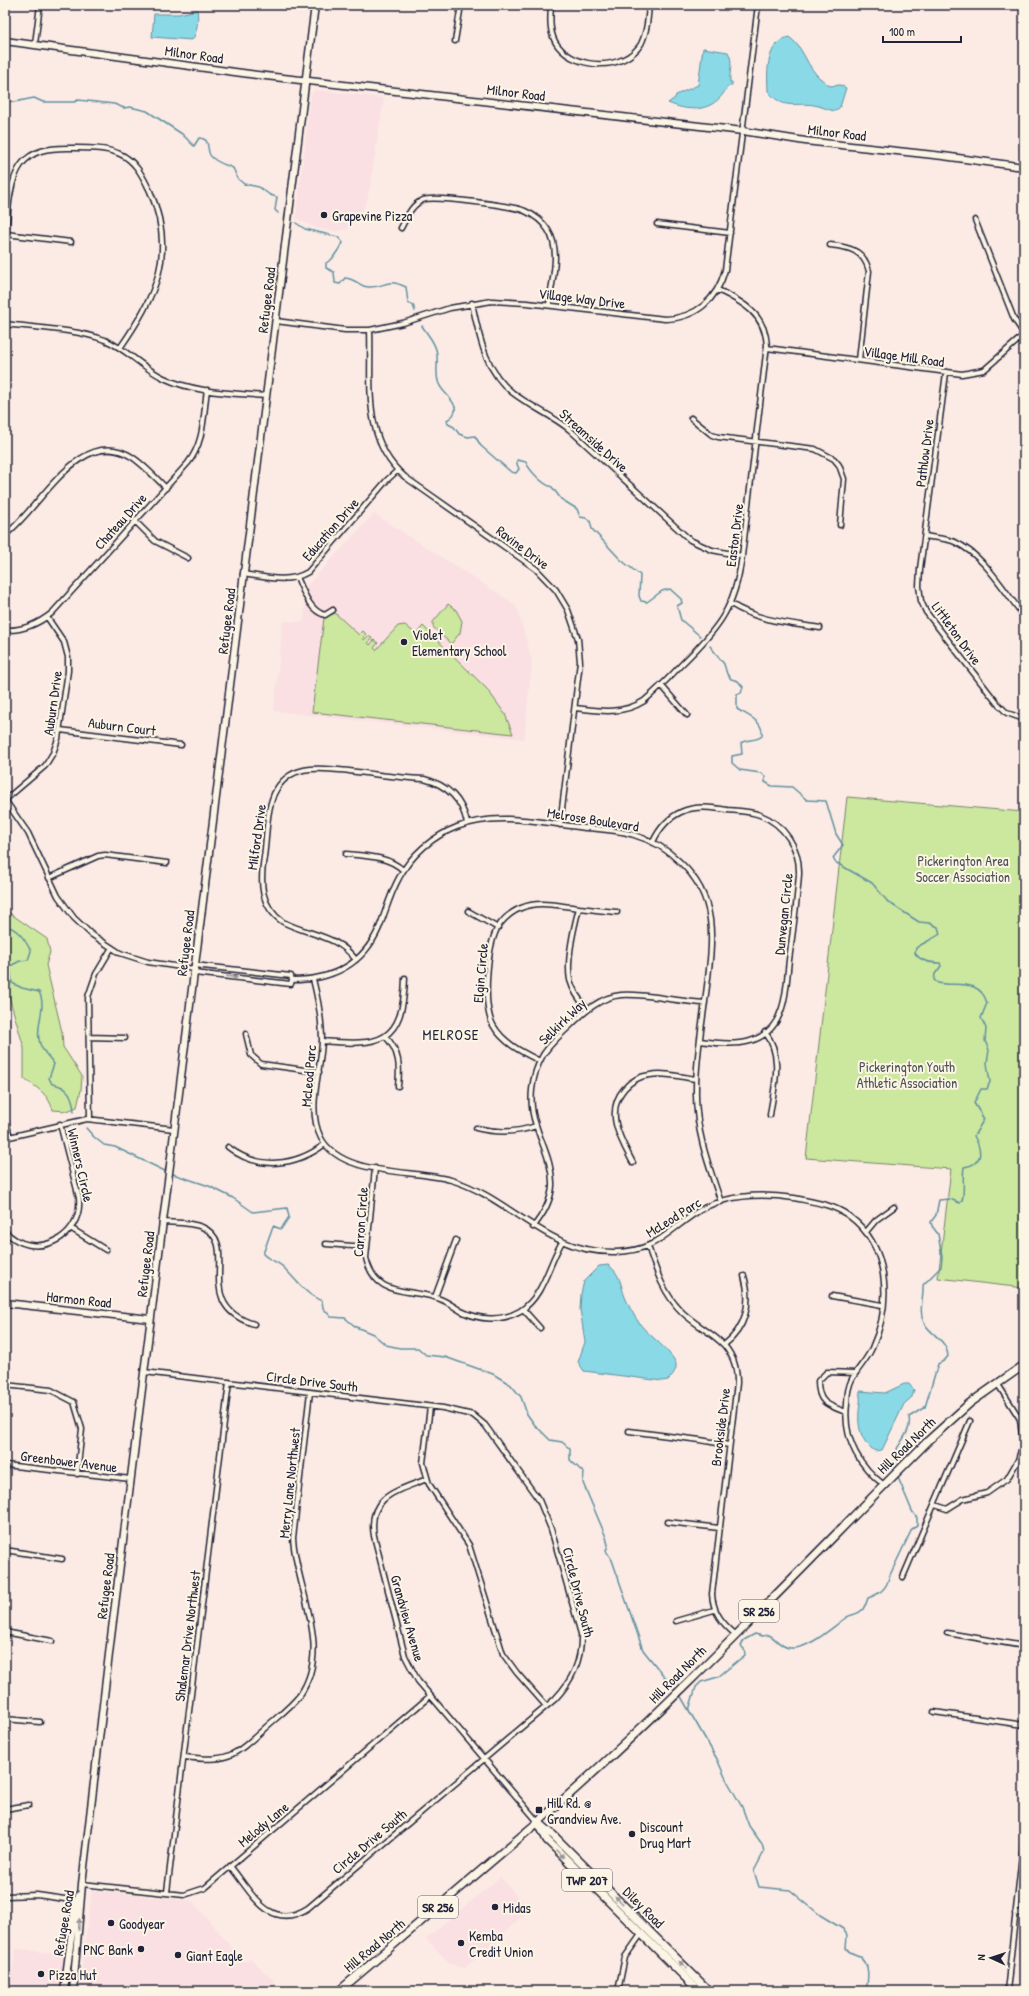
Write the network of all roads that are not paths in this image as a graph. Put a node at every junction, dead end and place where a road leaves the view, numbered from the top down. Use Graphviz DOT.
graph roads {
  1 [pos="40,5"];
  2 [pos="315,5"];
  3 [pos="461,5"];
  4 [pos="551,5"];
  5 [pos="649,5"];
  6 [pos="758,5"];
  7 [pos="5,40"];
  8 [pos="455,41"];
  9 [pos="35,44"];
  10 [pos="305,80"];
  11 [pos="742,131"];
  12 [pos="1024,167"];
  13 [pos="975,220"];
  14 [pos="657,224"];
  15 [pos="401,228"];
  16 [pos="730,233"];
  17 [pos="6,234"];
  18 [pos="71,242"];
  19 [pos="5,245"];
  20 [pos="830,245"];
  21 [pos="718,290"];
  22 [pos="472,303"];
  23 [pos="549,305"];
  24 [pos="276,321"];
  25 [pos="5,324"];
  26 [pos="370,330"];
  27 [pos="1024,335"];
  28 [pos="120,348"];
  29 [pos="767,348"];
  30 [pos="859,360"];
  31 [pos="946,373"];
  32 [pos="207,390"];
  33 [pos="266,396"];
  34 [pos="691,418"];
  35 [pos="756,442"];
  36 [pos="398,470"];
  37 [pos="166,488"];
  38 [pos="135,521"];
  39 [pos="840,525"];
  40 [pos="5,535"];
  41 [pos="925,536"];
  42 [pos="742,556"];
  43 [pos="188,558"];
  44 [pos="243,574"];
  45 [pos="297,577"];
  46 [pos="731,604"];
  47 [pos="333,610"];
  48 [pos="1024,616"];
  49 [pos="47,617"];
  50 [pos="820,628"];
  51 [pos="5,630"];
  52 [pos="661,685"];
  53 [pos="575,708"];
  54 [pos="687,715"];
  55 [pos="1024,720"];
  56 [pos="60,730"];
  57 [pos="181,744"];
  58 [pos="5,800"];
  59 [pos="467,823"];
  60 [pos="560,824"];
  61 [pos="653,842"];
  62 [pos="346,854"];
  63 [pos="168,863"];
  64 [pos="403,870"];
  65 [pos="49,878"];
  66 [pos="579,908"];
  67 [pos="468,912"];
  68 [pos="617,912"];
  69 [pos="498,928"];
  70 [pos="111,948"];
  71 [pos="356,960"];
  72 [pos="194,969"];
  73 [pos="405,978"];
  74 [pos="313,979"];
  75 [pos="292,980"];
  76 [pos="705,1003"];
  77 [pos="588,1010"];
  78 [pos="765,1032"];
  79 [pos="246,1034"];
  80 [pos="385,1036"];
  81 [pos="89,1037"];
  82 [pos="125,1038"];
  83 [pos="322,1041"];
  84 [pos="700,1041"];
  85 [pos="540,1061"];
  86 [pos="319,1072"];
  87 [pos="696,1078"];
  88 [pos="398,1086"];
  89 [pos="770,1115"];
  90 [pos="5,1117"];
  91 [pos="90,1119"];
  92 [pos="60,1124"];
  93 [pos="536,1126"];
  94 [pos="476,1128"];
  95 [pos="174,1129"];
  96 [pos="7,1138"];
  97 [pos="325,1144"];
  98 [pos="228,1146"];
  99 [pos="633,1163"];
  100 [pos="375,1168"];
  101 [pos="721,1202"];
  102 [pos="894,1207"];
  103 [pos="162,1222"];
  104 [pos="534,1227"];
  105 [pos="72,1229"];
  106 [pos="5,1231"];
  107 [pos="866,1232"];
  108 [pos="456,1240"];
  109 [pos="562,1242"];
  110 [pos="326,1244"];
  111 [pos="648,1246"];
  112 [pos="366,1247"];
  113 [pos="106,1250"];
  114 [pos="744,1276"];
  115 [pos="832,1296"];
  116 [pos="435,1297"];
  117 [pos="5,1302"];
  118 [pos="882,1305"];
  119 [pos="523,1309"];
  120 [pos="150,1319"];
  121 [pos="254,1324"];
  122 [pos="540,1328"];
  123 [pos="724,1345"];
  124 [pos="1024,1365"];
  125 [pos="144,1372"];
  126 [pos="856,1373"];
  127 [pos="229,1382"];
  128 [pos="997,1383"];
  129 [pos="5,1385"];
  130 [pos="310,1392"];
  131 [pos="430,1407"];
  132 [pos="846,1412"];
  133 [pos="970,1421"];
  134 [pos="629,1432"];
  135 [pos="729,1445"];
  136 [pos="5,1465"];
  137 [pos="77,1474"];
  138 [pos="131,1479"];
  139 [pos="427,1479"];
  140 [pos="884,1485"];
  141 [pos="935,1505"];
  142 [pos="668,1522"];
  143 [pos="719,1528"];
  144 [pos="5,1550"];
  145 [pos="62,1559"];
  146 [pos="903,1577"];
  147 [pos="714,1610"];
  148 [pos="676,1622"];
  149 [pos="5,1632"];
  150 [pos="947,1633"];
  151 [pos="736,1634"];
  152 [pos="52,1642"];
  153 [pos="1024,1646"];
  154 [pos="430,1696"];
  155 [pos="546,1706"];
  156 [pos="934,1712"];
  157 [pos="5,1719"];
  158 [pos="40,1722"];
  159 [pos="1024,1725"];
  160 [pos="184,1757"];
  161 [pos="484,1759"];
  162 [pos="29,1805"];
  163 [pos="5,1809"];
  164 [pos="538,1822"];
  165 [pos="1024,1836"];
  166 [pos="230,1866"];
  167 [pos="82,1884"];
  168 [pos="167,1892"];
  169 [pos="5,1896"];
  170 [pos="79,1901"];
  171 [pos="1024,1913"];
  172 [pos="1015,1914"];
  173 [pos="646,1928"];
  174 [pos="641,1934"];
  175 [pos="64,1991"];
  176 [pos="73,1991"];
  177 [pos="339,1991"];
  178 [pos="618,1991"];
  179 [pos="699,1991"];
  180 [pos="709,1991"];
  181 [pos="1006,1991"];
  1 -- 9 [label="street"];
  2 -- 10 [label="main road, Refugee Road"];
  3 -- 8 [label="street"];
  4 -- 5 [label="street"];
  6 -- 11 [label="street, Village Way Drive"];
  7 -- 9 [label="main road, Milnor Road"];
  9 -- 10 [label="main road, Milnor Road"];
  10 -- 11 [label="main road, Milnor Road"];
  10 -- 24 [label="main road, Refugee Road"];
  11 -- 12 [label="main road, Milnor Road"];
  11 -- 16 [label="street, Village Way Drive"];
  13 -- 27 [label="street"];
  14 -- 16 [label="street"];
  15 -- 23 [label="street"];
  16 -- 21 [label="street, Village Way Drive"];
  17 -- 18 [label="street"];
  17 -- 19 [label="street"];
  17 -- 28 [label="street"];
  20 -- 30 [label="street"];
  21 -- 23 [label="street, Village Way Drive"];
  21 -- 29 [label="street, Easton Drive"];
  22 -- 23 [label="street, Village Way Drive"];
  22 -- 26 [label="street, Village Way Drive"];
  22 -- 42 [label="street, Streamside Drive"];
  24 -- 26 [label="street, Village Way Drive"];
  24 -- 33 [label="main road, Refugee Road"];
  25 -- 28 [label="street"];
  26 -- 36 [label="street, Ravine Drive"];
  27 -- 31 [label="street, Village Mill Road"];
  28 -- 32 [label="street"];
  29 -- 30 [label="street, Village Mill Road"];
  29 -- 35 [label="street, Easton Drive"];
  30 -- 31 [label="street, Village Mill Road"];
  31 -- 41 [label="street, Pathlow Drive"];
  32 -- 33 [label="street"];
  32 -- 37 [label="street, Chateau Drive"];
  33 -- 44 [label="main road, Refugee Road"];
  34 -- 35 [label="street"];
  35 -- 39 [label="street"];
  35 -- 42 [label="street, Easton Drive"];
  36 -- 45 [label="street, Education Drive"];
  36 -- 53 [label="street, Ravine Drive"];
  37 -- 38 [label="street, Chateau Drive"];
  37 -- 40 [label="street"];
  38 -- 43 [label="street"];
  38 -- 49 [label="street, Chateau Drive"];
  41 -- 48 [label="street"];
  41 -- 55 [label="street, Littleton Drive"];
  42 -- 46 [label="street, Easton Drive"];
  44 -- 45 [label="street, Education Drive"];
  44 -- 72 [label="main road, Refugee Road"];
  45 -- 47 [label="street"];
  46 -- 50 [label="street"];
  46 -- 52 [label="street, Easton Drive"];
  49 -- 51 [label="street, Chateau Drive"];
  49 -- 56 [label="street, Auburn Drive"];
  52 -- 53 [label="street, Easton Drive"];
  52 -- 54 [label="street"];
  53 -- 60 [label="street, Ravine Drive"];
  56 -- 57 [label="street, Auburn Court"];
  56 -- 58 [label="street, Auburn Drive"];
  58 -- 65 [label="street"];
  59 -- 60 [label="street, Melrose Boulevard"];
  59 -- 64 [label="street, Melrose Boulevard"];
  59 -- 71 [label="street, Milford Drive"];
  60 -- 61 [label="street, Melrose Boulevard"];
  61 -- 76 [label="street, Melrose Boulevard"];
  61 -- 78 [label="street, Dunvegan Circle"];
  62 -- 64 [label="street"];
  63 -- 65 [label="street"];
  64 -- 71 [label="street, Melrose Boulevard"];
  65 -- 70 [label="street"];
  66 -- 68 [label="street, Elgin Circle"];
  66 -- 69 [label="street, Elgin Circle"];
  66 -- 77 [label="street"];
  67 -- 69 [label="street"];
  69 -- 85 [label="street, Elgin Circle"];
  70 -- 72 [label="street"];
  70 -- 81 [label="street"];
  71 -- 74 [label="street, Melrose Boulevard"];
  72 -- 75 [label="street, Melrose Boulevard"];
  72 -- 75 [label="street, Melrose Boulevard, one-way"];
  72 -- 95 [label="main road, Refugee Road"];
  73 -- 80 [label="street"];
  74 -- 75 [label="street, Melrose Boulevard"];
  74 -- 83 [label="street, McLeod Parc"];
  76 -- 77 [label="street, Selkirk Way"];
  76 -- 84 [label="street, Melrose Boulevard"];
  77 -- 85 [label="street, Selkirk Way"];
  78 -- 84 [label="street, Dunvegan Circle"];
  78 -- 89 [label="street"];
  79 -- 86 [label="street"];
  80 -- 83 [label="street"];
  80 -- 88 [label="street"];
  81 -- 82 [label="street"];
  81 -- 91 [label="street"];
  83 -- 86 [label="street, McLeod Parc"];
  84 -- 87 [label="street, Melrose Boulevard"];
  85 -- 93 [label="street, Selkirk Way"];
  86 -- 97 [label="street, McLeod Parc"];
  87 -- 99 [label="street"];
  87 -- 101 [label="street, Melrose Boulevard"];
  90 -- 96 [label="street"];
  91 -- 92 [label="street"];
  91 -- 95 [label="street"];
  92 -- 96 [label="street"];
  92 -- 105 [label="street, Winners Circle"];
  93 -- 94 [label="street"];
  93 -- 104 [label="street, Selkirk Way"];
  95 -- 103 [label="main road, Refugee Road"];
  97 -- 98 [label="street"];
  97 -- 100 [label="street, McLeod Parc"];
  100 -- 104 [label="street, McLeod Parc"];
  100 -- 112 [label="street, Carron Circle"];
  101 -- 107 [label="street, McLeod Parc"];
  101 -- 111 [label="street, McLeod Parc"];
  102 -- 107 [label="street"];
  103 -- 120 [label="main road, Refugee Road"];
  103 -- 121 [label="street"];
  104 -- 109 [label="street, McLeod Parc"];
  105 -- 106 [label="street"];
  105 -- 113 [label="street"];
  107 -- 118 [label="street, McLeod Parc"];
  108 -- 116 [label="street"];
  109 -- 111 [label="street, McLeod Parc"];
  109 -- 119 [label="street, Carron Circle"];
  110 -- 112 [label="street"];
  111 -- 123 [label="street, Brookside Drive"];
  112 -- 116 [label="street, Carron Circle"];
  114 -- 123 [label="street"];
  115 -- 118 [label="street"];
  116 -- 119 [label="street, Carron Circle"];
  117 -- 120 [label="main road, Harmon Road"];
  118 -- 126 [label="street, McLeod Parc"];
  119 -- 122 [label="street"];
  120 -- 125 [label="main road, Refugee Road"];
  123 -- 135 [label="street, Brookside Drive"];
  124 -- 128 [label="main road, Hill Road North / SR 256"];
  125 -- 127 [label="street, Circle Drive South"];
  125 -- 138 [label="main road, Refugee Road"];
  126 -- 132 [label="street, McLeod Parc"];
  126 -- 132 [label="street"];
  127 -- 130 [label="street, Circle Drive South"];
  127 -- 160 [label="street, Shalemar Drive Northwest"];
  128 -- 140 [label="main road, Hill Road North / SR 256"];
  128 -- 141 [label="street"];
  129 -- 137 [label="street"];
  130 -- 131 [label="street, Circle Drive South"];
  130 -- 160 [label="street, Merry Lane Northwest"];
  131 -- 139 [label="street"];
  131 -- 155 [label="street, Circle Drive South"];
  132 -- 140 [label="street, McLeod Parc"];
  133 -- 141 [label="street"];
  134 -- 135 [label="street"];
  135 -- 143 [label="street, Brookside Drive"];
  136 -- 137 [label="street, Greenbower Avenue"];
  137 -- 138 [label="street, Greenbower Avenue"];
  138 -- 167 [label="main road, Refugee Road"];
  139 -- 154 [label="street, Grandview Avenue"];
  139 -- 155 [label="street"];
  140 -- 151 [label="main road, Hill Road North / SR 256"];
  141 -- 146 [label="street"];
  142 -- 143 [label="street"];
  143 -- 147 [label="street, Brookside Drive"];
  144 -- 145 [label="street"];
  147 -- 148 [label="street"];
  147 -- 151 [label="street"];
  149 -- 152 [label="street"];
  150 -- 153 [label="street"];
  151 -- 164 [label="main road, Hill Road North / SR 256"];
  154 -- 161 [label="street, Grandview Avenue"];
  154 -- 166 [label="street, Melody Lane"];
  155 -- 161 [label="street, Circle Drive South"];
  156 -- 159 [label="street"];
  157 -- 158 [label="street"];
  160 -- 168 [label="street, Shalemar Drive Northwest"];
  161 -- 164 [label="street, Grandview Avenue"];
  161 -- 166 [label="street, Circle Drive South"];
  162 -- 163 [label="street"];
  173 -- 164 [label="main road, Diley Road / TWP 207, one-way"];
  164 -- 174 [label="main road, Diley Road / TWP 207, one-way"];
  164 -- 177 [label="main road, Hill Road North / SR 256"];
  165 -- 172 [label="street"];
  166 -- 168 [label="street, Melody Lane"];
  167 -- 168 [label="street, Melody Lane"];
  167 -- 170 [label="main road, Refugee Road"];
  169 -- 170 [label="street"];
  170 -- 175 [label="main road, Refugee Road"];
  176 -- 170 [label="main road, Refugee Road, one-way"];
  171 -- 172 [label="street"];
  172 -- 181 [label="street"];
  173 -- 174 [label="street"];
  180 -- 173 [label="main road, Diley Road / TWP 207, one-way"];
  174 -- 178 [label="street"];
  174 -- 179 [label="main road, Diley Road / TWP 207"];
}
